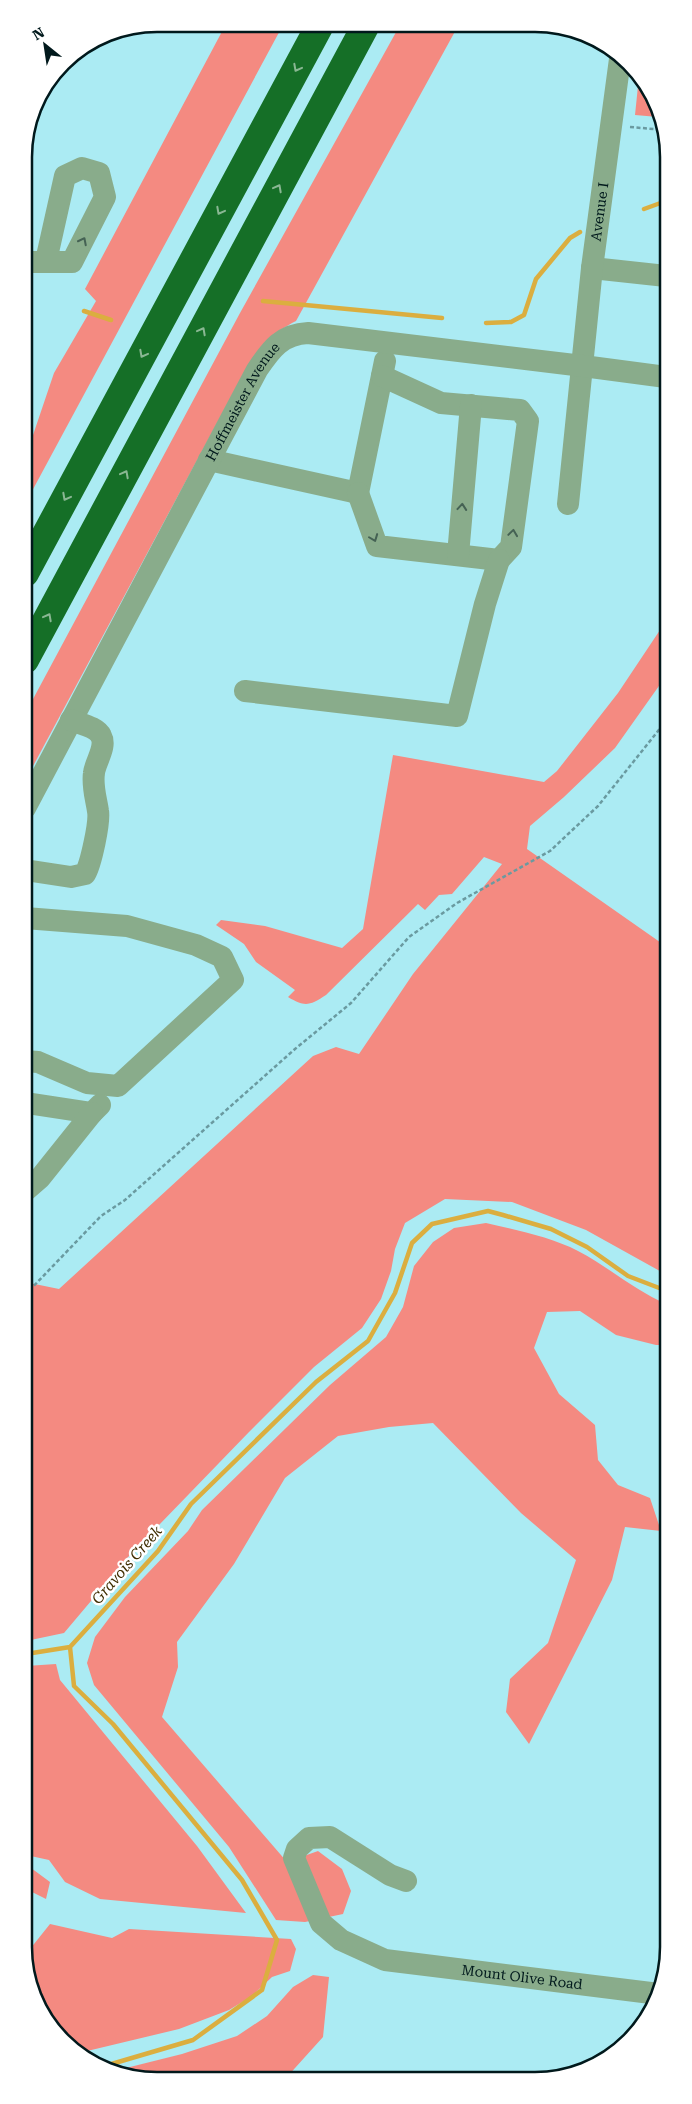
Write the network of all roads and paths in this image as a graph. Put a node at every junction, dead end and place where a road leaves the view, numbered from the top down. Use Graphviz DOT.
graph roads {
  1 [pos="362,32"];
  2 [pos="316,33"];
  3 [pos="619,66"];
  4 [pos="644,128"];
  5 [pos="656,129"];
  6 [pos="46,261"];
  7 [pos="33,262"];
  8 [pos="592,268"];
  9 [pos="660,275"];
  10 [pos="389,343"];
  11 [pos="583,366"];
  12 [pos="382,376"];
  13 [pos="660,376"];
  14 [pos="471,406"];
  15 [pos="210,460"];
  16 [pos="358,493"];
  17 [pos="568,504"];
  18 [pos="458,555"];
  19 [pos="33,559"];
  20 [pos="499,560"];
  21 [pos="33,646"];
  22 [pos="245,691"];
  23 [pos="71,720"];
  24 [pos="660,729"];
  25 [pos="33,793"];
  26 [pos="33,871"];
  27 [pos="33,919"];
  28 [pos="32,1062"];
  29 [pos="118,1086"];
  30 [pos="33,1104"];
  31 [pos="92,1113"];
  32 [pos="32,1185"];
  33 [pos="32,1289"];
  34 [pos="406,1881"];
  35 [pos="650,1993"];
  21 -- 1 [label="highway, one-way"];
  2 -- 19 [label="highway, one-way"];
  3 -- 8 [label="street, Avenue I"];
  4 -- 5 [label="path"];
  6 -- 7 [label="street"];
  8 -- 9 [label="street"];
  8 -- 11 [label="street, Avenue I"];
  10 -- 11 [label="street, Hoffmeister Avenue"];
  10 -- 12 [label="street"];
  10 -- 15 [label="street, Hoffmeister Avenue"];
  11 -- 13 [label="street, Hoffmeister Avenue"];
  11 -- 17 [label="street, Avenue I"];
  12 -- 14 [label="street"];
  12 -- 16 [label="street"];
  18 -- 14 [label="street, one-way"];
  20 -- 14 [label="street, one-way"];
  15 -- 16 [label="street"];
  15 -- 23 [label="street, Hoffmeister Avenue"];
  16 -- 18 [label="street, one-way"];
  18 -- 20 [label="street"];
  20 -- 22 [label="street"];
  23 -- 25 [label="street, Hoffmeister Avenue"];
  23 -- 26 [label="street"];
  24 -- 33 [label="path"];
  27 -- 29 [label="street"];
  28 -- 29 [label="street"];
  29 -- 31 [label="street"];
  30 -- 31 [label="street"];
  31 -- 32 [label="street"];
  34 -- 35 [label="street, Mount Olive Road"];
}
